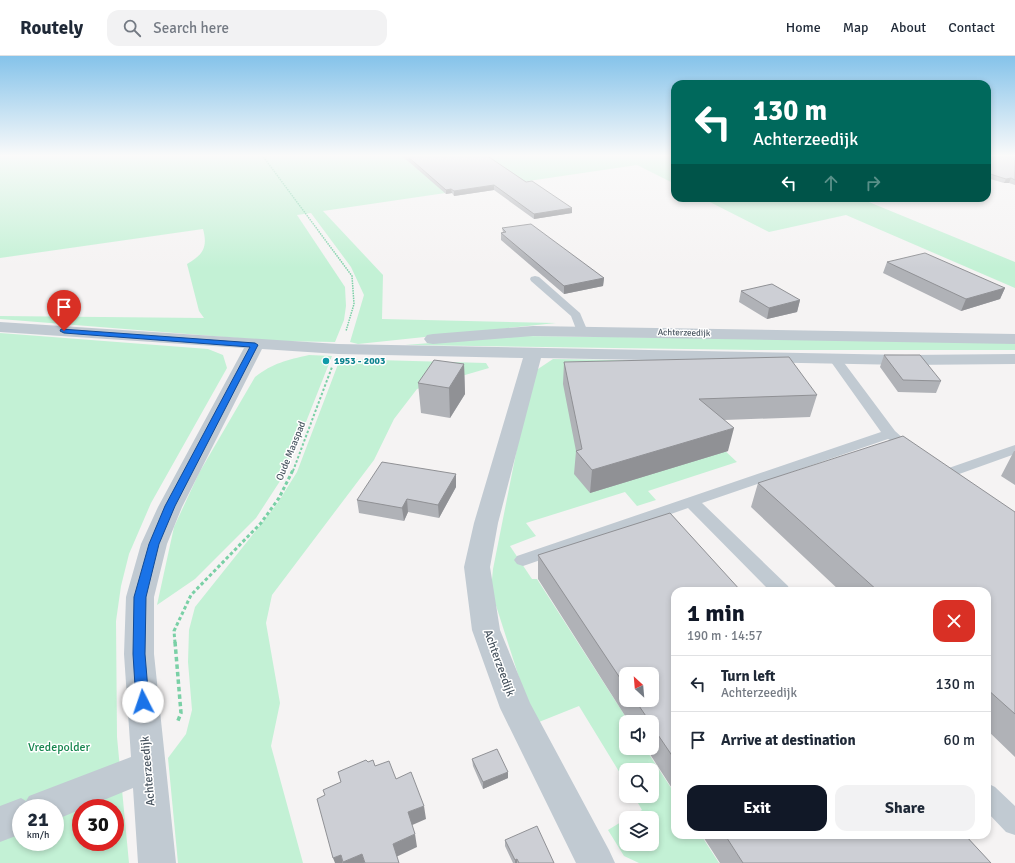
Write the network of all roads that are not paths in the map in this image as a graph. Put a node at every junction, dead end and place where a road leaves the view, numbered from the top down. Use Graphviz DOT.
graph roads {
  1 [pos="535,279"];
  2 [pos="0,327"];
  3 [pos="582,332"];
  4 [pos="1015,339"];
  5 [pos="255,345"];
  6 [pos="346,350"];
  7 [pos="533,354"];
  8 [pos="835,359"];
  9 [pos="1015,359"];
  10 [pos="890,434"];
  11 [pos="910,447"];
  12 [pos="1015,449"];
  13 [pos="935,464"];
  14 [pos="691,501"];
  15 [pos="522,560"];
  16 [pos="777,587"];
  17 [pos="148,766"];
  18 [pos="63,799"];
  19 [pos="991,799"];
  20 [pos="12,819"];
  21 [pos="1015,823"];
  22 [pos="0,824"];
  23 [pos="157,863"];
  24 [pos="596,863"];
  1 -- 3 [label="lane"];
  2 -- 5 [label="street, Achterzeedijk"];
  3 -- 4 [label="street, Achterzeedijk"];
  3 -- 6 [label="street, Achterzeedijk"];
  5 -- 6 [label="street, Achterzeedijk"];
  5 -- 17 [label="street, Achterzeedijk"];
  6 -- 7 [label="street, Achterzeedijk"];
  7 -- 8 [label="street, Achterzeedijk"];
  7 -- 24 [label="street, Achterzeedijk"];
  8 -- 9 [label="street, Achterzeedijk"];
  8 -- 10 [label="lane"];
  10 -- 11 [label="lane"];
  10 -- 14 [label="lane"];
  12 -- 13 [label="lane"];
  14 -- 15 [label="lane"];
  14 -- 16 [label="lane"];
  17 -- 18 [label="street"];
  17 -- 23 [label="street, Achterzeedijk"];
  19 -- 21 [label="lane"];
  20 -- 22 [label="street"];
}
